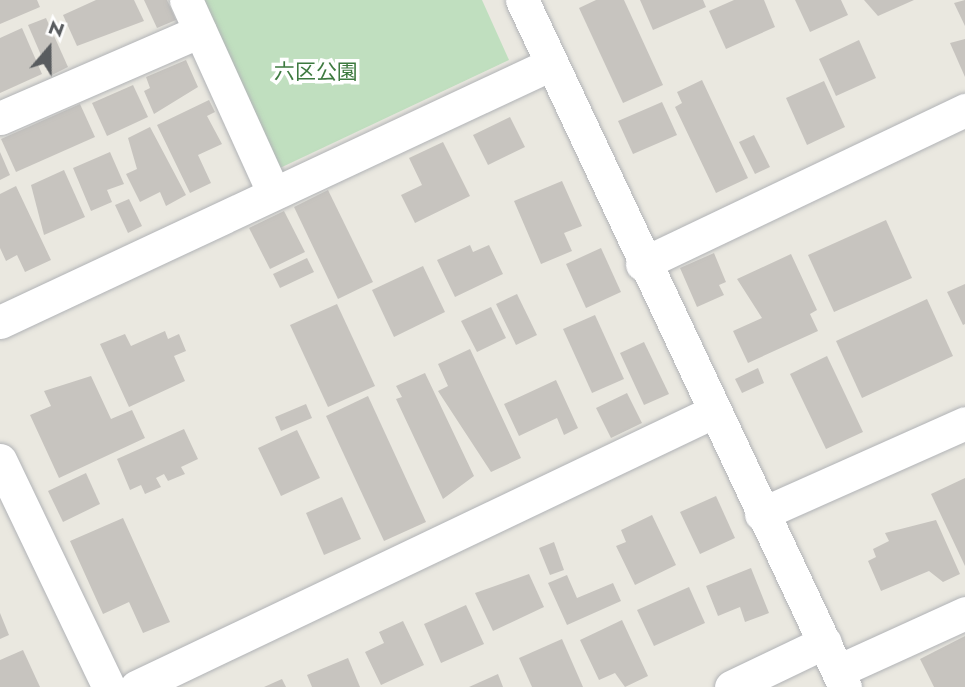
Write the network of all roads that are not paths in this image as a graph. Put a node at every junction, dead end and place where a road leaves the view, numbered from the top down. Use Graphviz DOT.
graph roads {
  1 [pos="186,0"];
  2 [pos="527,2"];
  3 [pos="200,31"];
  4 [pos="551,64"];
  5 [pos="965,110"];
  6 [pos="0,118"];
  7 [pos="273,192"];
  8 [pos="642,264"];
  9 [pos="0,321"];
  10 [pos="711,413"];
  11 [pos="965,423"];
  12 [pos="0,460"];
  13 [pos="761,514"];
  14 [pos="965,613"];
  15 [pos="836,667"];
  16 [pos="109,687"];
  17 [pos="136,687"];
  18 [pos="731,687"];
  1 -- 3 [label="street"];
  2 -- 4 [label="street"];
  3 -- 6 [label="street"];
  3 -- 7 [label="street"];
  4 -- 7 [label="street"];
  4 -- 8 [label="street"];
  5 -- 8 [label="street"];
  7 -- 9 [label="street"];
  8 -- 10 [label="street"];
  10 -- 13 [label="street"];
  10 -- 17 [label="street"];
  11 -- 13 [label="street"];
  12 -- 16 [label="street"];
  13 -- 15 [label="street"];
  14 -- 15 [label="street"];
  15 -- 18 [label="street"];
}
